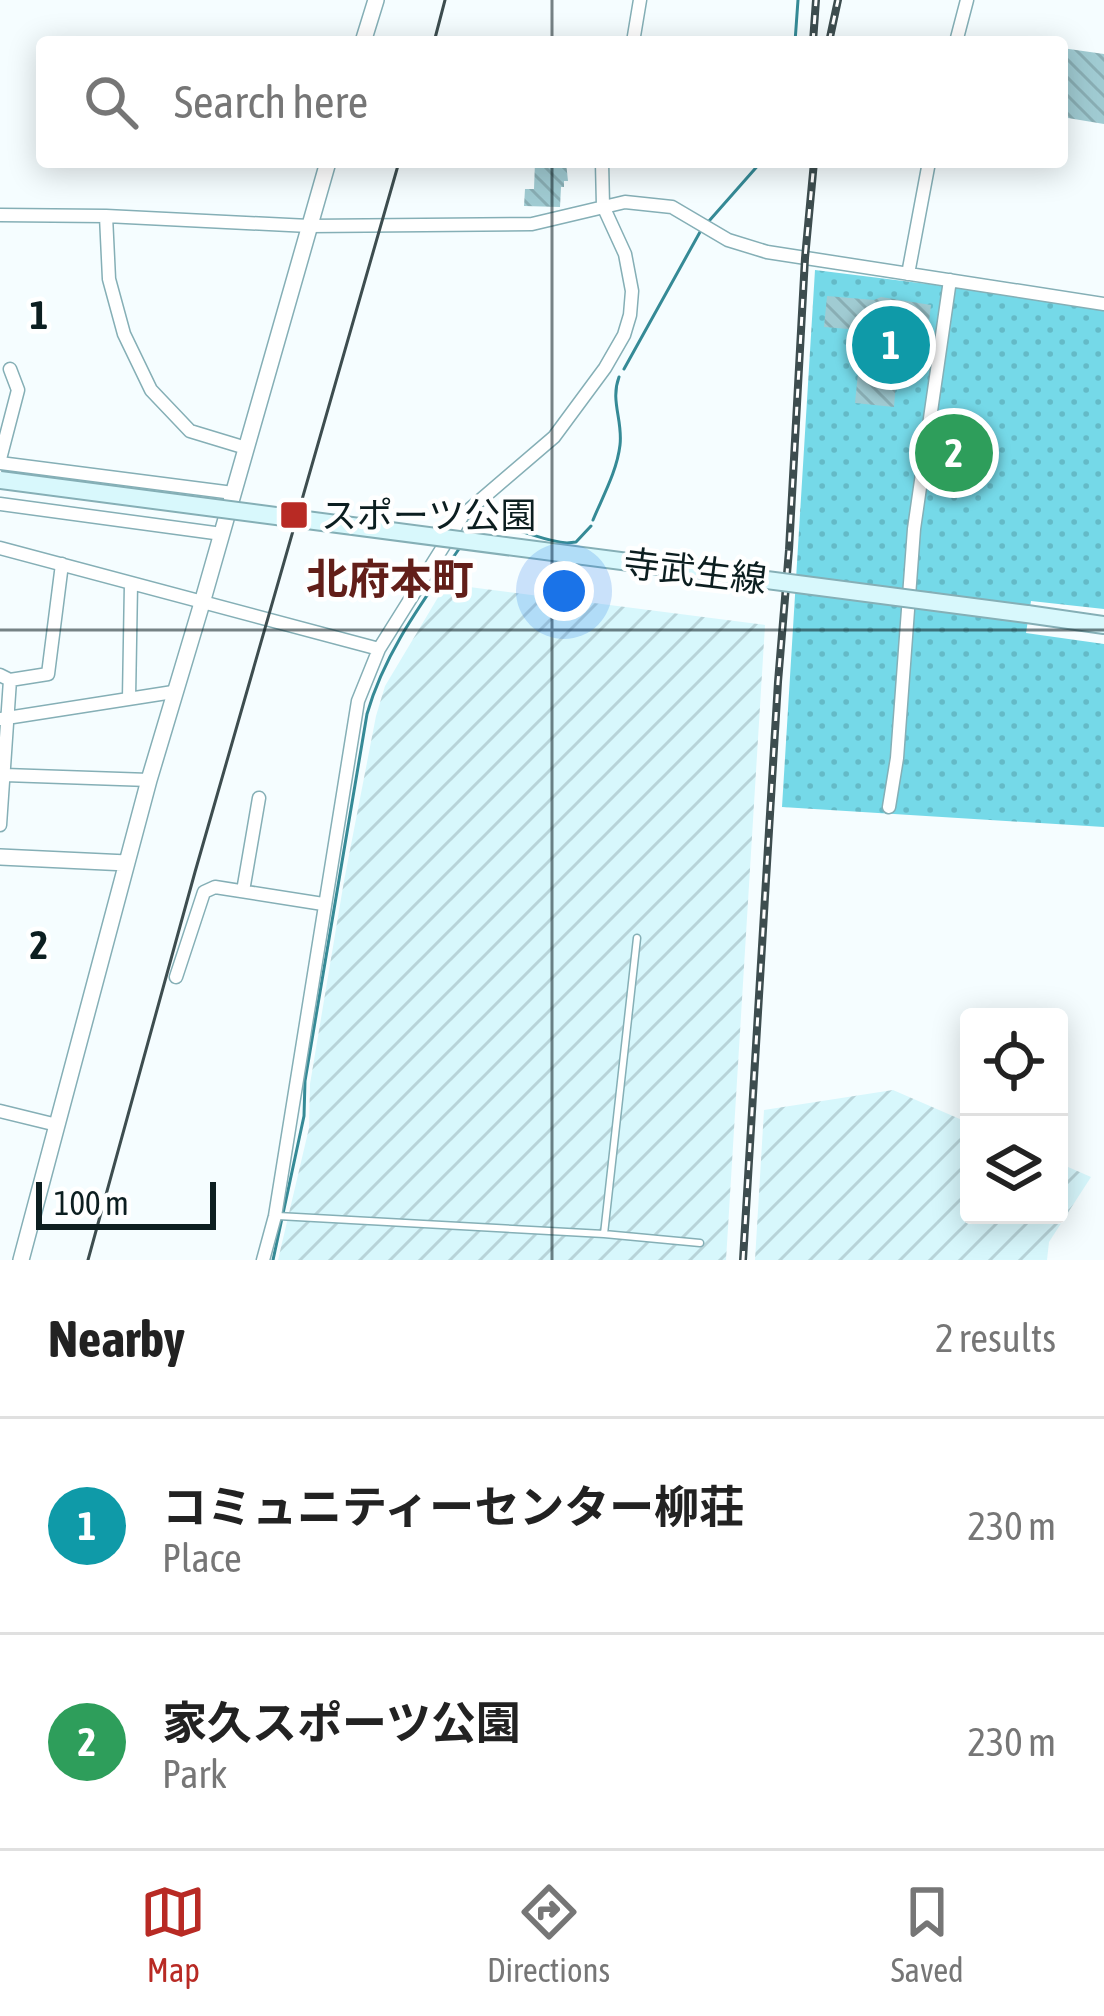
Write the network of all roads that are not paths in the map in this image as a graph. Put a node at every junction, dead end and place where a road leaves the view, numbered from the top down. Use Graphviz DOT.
graph roads {
  1 [pos="376,0"];
  2 [pos="640,0"];
  3 [pos="967,0"];
  4 [pos="366,36"];
  5 [pos="633,36"];
  6 [pos="958,36"];
  7 [pos="326,168"];
  8 [pos="602,168"];
  9 [pos="928,168"];
  10 [pos="603,206"];
  11 [pos="0,215"];
  12 [pos="106,215"];
  13 [pos="309,226"];
  14 [pos="908,274"];
  15 [pos="950,280"];
  16 [pos="1104,304"];
  17 [pos="10,368"];
  18 [pos="246,448"];
  19 [pos="0,461"];
  20 [pos="0,480"];
  21 [pos="233,494"];
  22 [pos="0,504"];
  23 [pos="221,534"];
  24 [pos="0,548"];
  25 [pos="62,565"];
  26 [pos="131,584"];
  27 [pos="202,603"];
  28 [pos="1104,625"];
  29 [pos="379,650"];
  30 [pos="5,678"];
  31 [pos="173,692"];
  32 [pos="129,698"];
  33 [pos="4,718"];
  34 [pos="4,775"];
  35 [pos="149,780"];
  36 [pos="259,798"];
  37 [pos="889,807"];
  38 [pos="0,825"];
  39 [pos="0,857"];
  40 [pos="127,863"];
  41 [pos="243,891"];
  42 [pos="323,904"];
  43 [pos="637,938"];
  44 [pos="176,977"];
  45 [pos="0,1111"];
  46 [pos="57,1125"];
  47 [pos="275,1216"];
  48 [pos="604,1234"];
  49 [pos="700,1243"];
  50 [pos="21,1260"];
  51 [pos="263,1260"];
  1 -- 4 [label="street"];
  2 -- 5 [label="street"];
  3 -- 6 [label="street"];
  7 -- 13 [label="street"];
  8 -- 10 [label="street"];
  9 -- 14 [label="street"];
  10 -- 13 [label="street"];
  10 -- 14 [label="street"];
  10 -- 29 [label="street"];
  11 -- 12 [label="street"];
  12 -- 13 [label="street"];
  12 -- 18 [label="street"];
  13 -- 18 [label="street"];
  14 -- 15 [label="street"];
  15 -- 16 [label="street"];
  15 -- 37 [label="street"];
  17 -- 19 [label="street"];
  18 -- 21 [label="street"];
  19 -- 21 [label="street"];
  20 -- 28 [label="main road, 寺武生線, bridge"];
  21 -- 23 [label="street"];
  22 -- 23 [label="street"];
  23 -- 27 [label="street"];
  24 -- 25 [label="street"];
  25 -- 26 [label="street"];
  25 -- 30 [label="street"];
  26 -- 27 [label="street"];
  26 -- 32 [label="street"];
  27 -- 29 [label="street"];
  27 -- 31 [label="street"];
  29 -- 42 [label="street"];
  30 -- 33 [label="street"];
  31 -- 32 [label="street"];
  31 -- 35 [label="street"];
  32 -- 33 [label="street"];
  33 -- 34 [label="street"];
  34 -- 35 [label="street"];
  34 -- 38 [label="street"];
  35 -- 40 [label="street"];
  36 -- 41 [label="street"];
  39 -- 40 [label="street"];
  40 -- 46 [label="street"];
  41 -- 42 [label="street"];
  41 -- 44 [label="street"];
  42 -- 47 [label="street"];
  43 -- 48 [label="lane"];
  45 -- 46 [label="street"];
  46 -- 50 [label="street"];
  47 -- 48 [label="lane"];
  47 -- 51 [label="street"];
  48 -- 49 [label="lane"];
}
